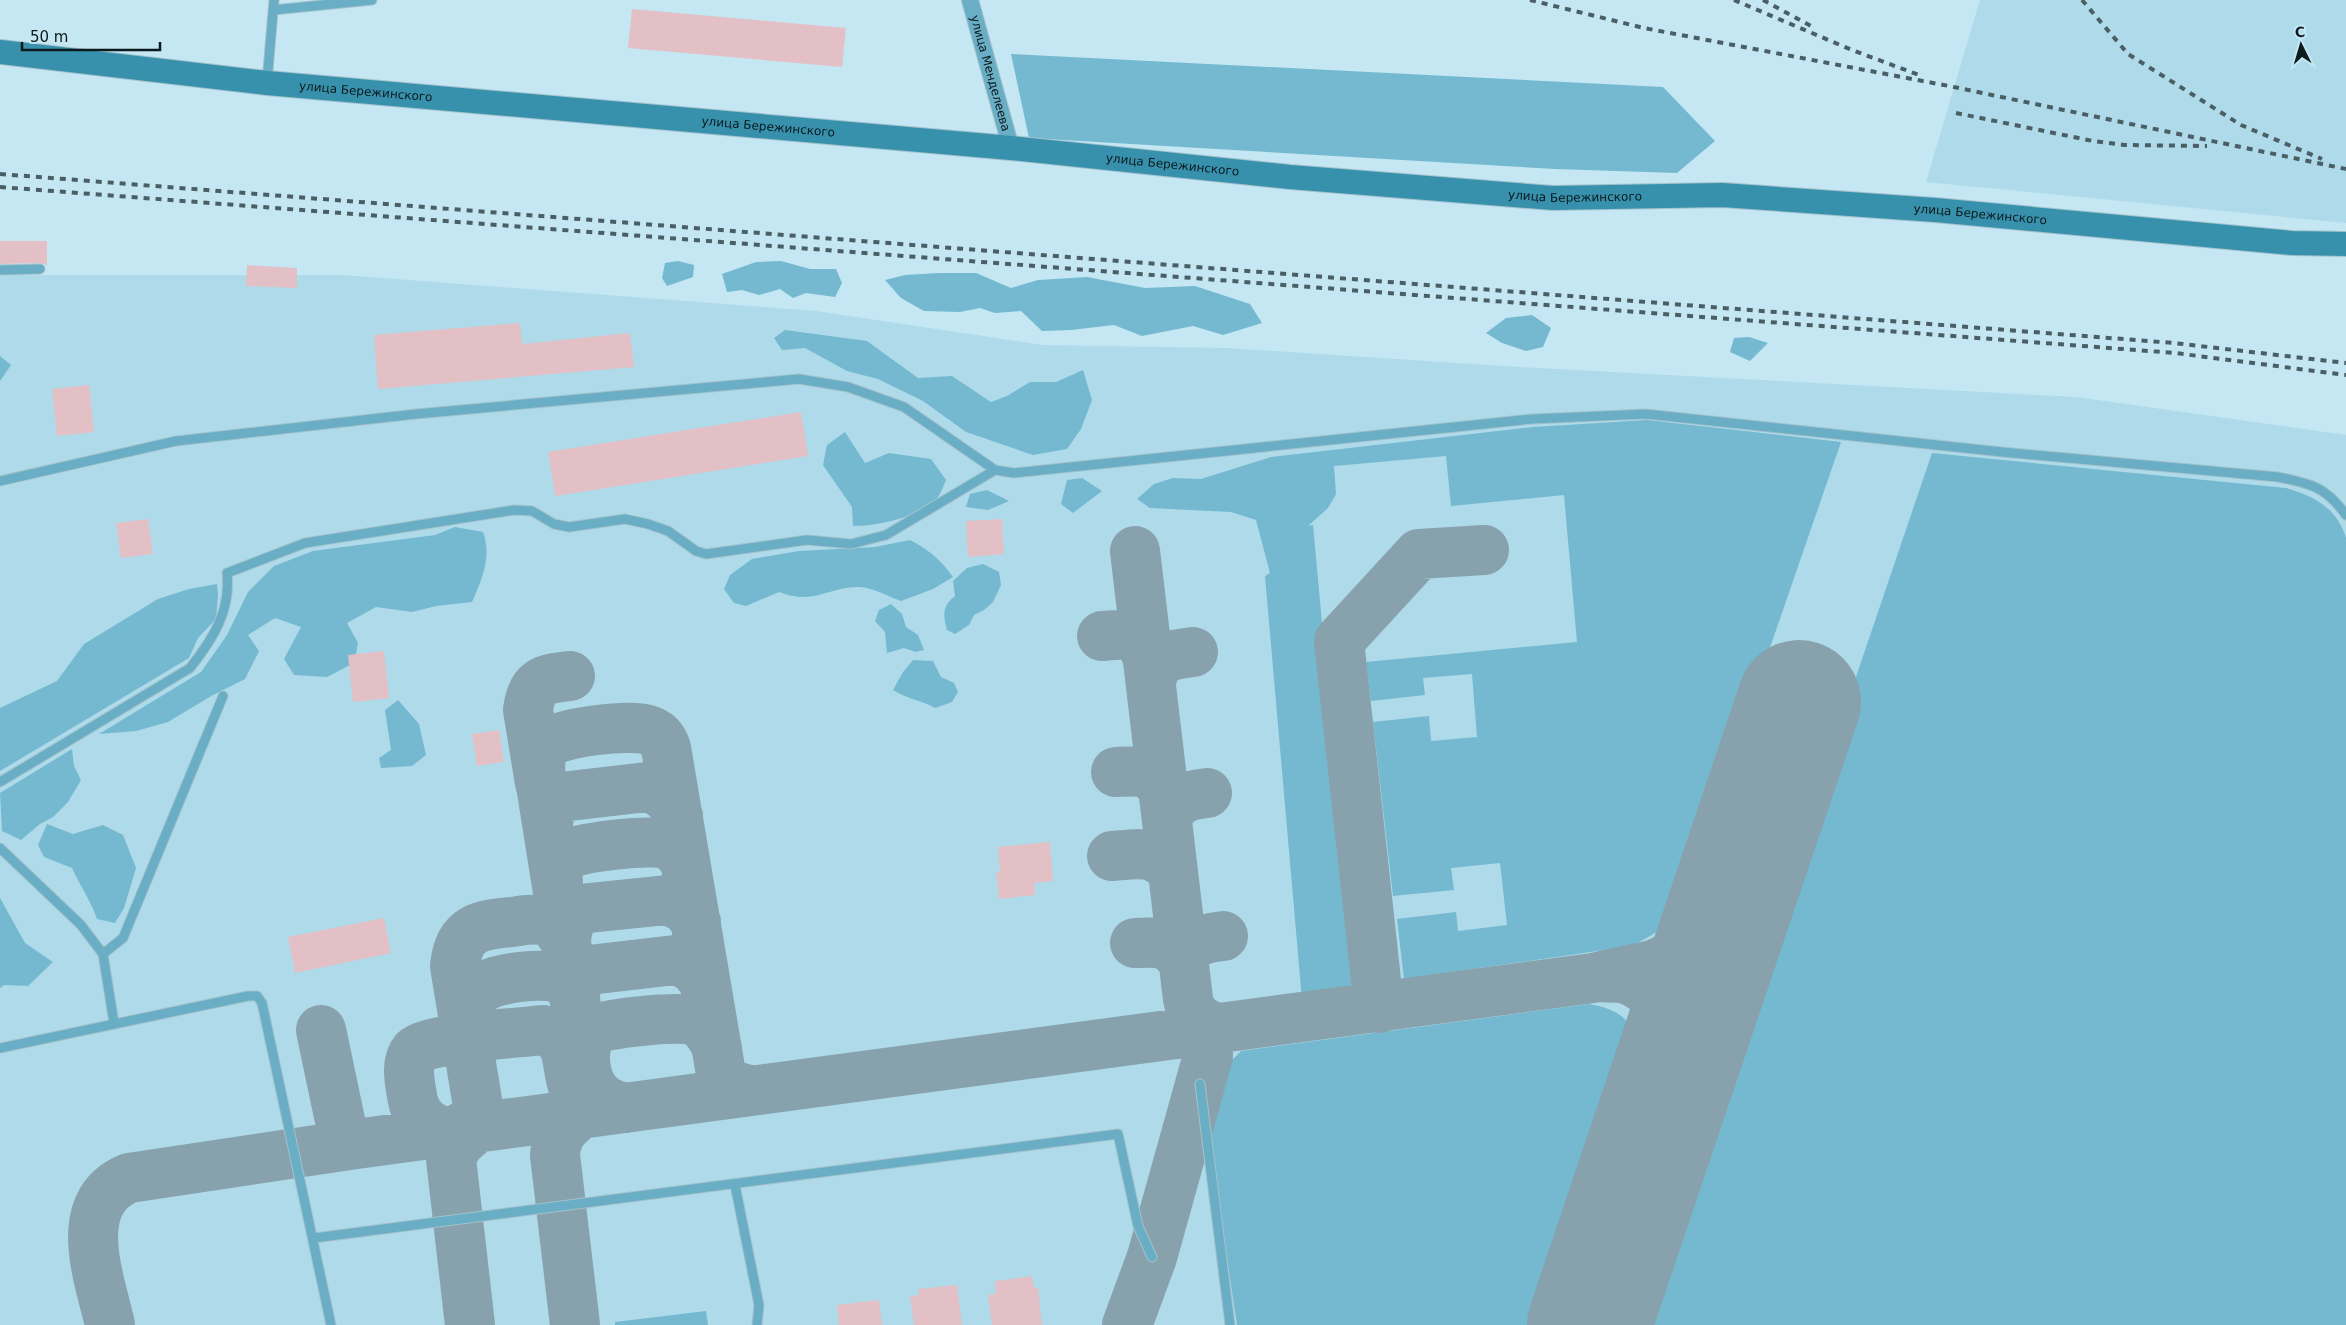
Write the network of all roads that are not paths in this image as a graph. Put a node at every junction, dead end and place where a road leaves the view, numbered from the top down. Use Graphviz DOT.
graph roads {
  1 [pos="372,0"];
  2 [pos="970,0"];
  3 [pos="273,5"];
  4 [pos="0,52"];
  5 [pos="267,82"];
  6 [pos="1011,148"];
  7 [pos="2346,244"];
  8 [pos="40,269"];
  9 [pos="0,270"];
  10 [pos="995,470"];
  11 [pos="0,481"];
  12 [pos="2346,514"];
  13 [pos="223,696"];
  14 [pos="0,782"];
  15 [pos="0,848"];
  16 [pos="103,954"];
  17 [pos="114,1023"];
  18 [pos="0,1048"];
  19 [pos="1200,1084"];
  20 [pos="735,1185"];
  21 [pos="314,1238"];
  22 [pos="1152,1257"];
  23 [pos="331,1325"];
  24 [pos="758,1325"];
  25 [pos="1230,1325"];
  1 -- 3 [label="lane"];
  2 -- 6 [label="street, улица Менделеева"];
  3 -- 5 [label="lane"];
  4 -- 5 [label="main road, улица Бережинского"];
  5 -- 6 [label="main road, улица Бережинского"];
  6 -- 7 [label="main road, улица Бережинского"];
  8 -- 9 [label="lane"];
  10 -- 11 [label="lane"];
  10 -- 12 [label="lane"];
  10 -- 14 [label="lane"];
  13 -- 16 [label="lane"];
  15 -- 16 [label="lane"];
  16 -- 17 [label="lane"];
  17 -- 18 [label="lane"];
  17 -- 21 [label="lane"];
  19 -- 25 [label="lane"];
  20 -- 21 [label="lane"];
  20 -- 22 [label="lane"];
  20 -- 24 [label="lane"];
  21 -- 23 [label="lane"];
}
